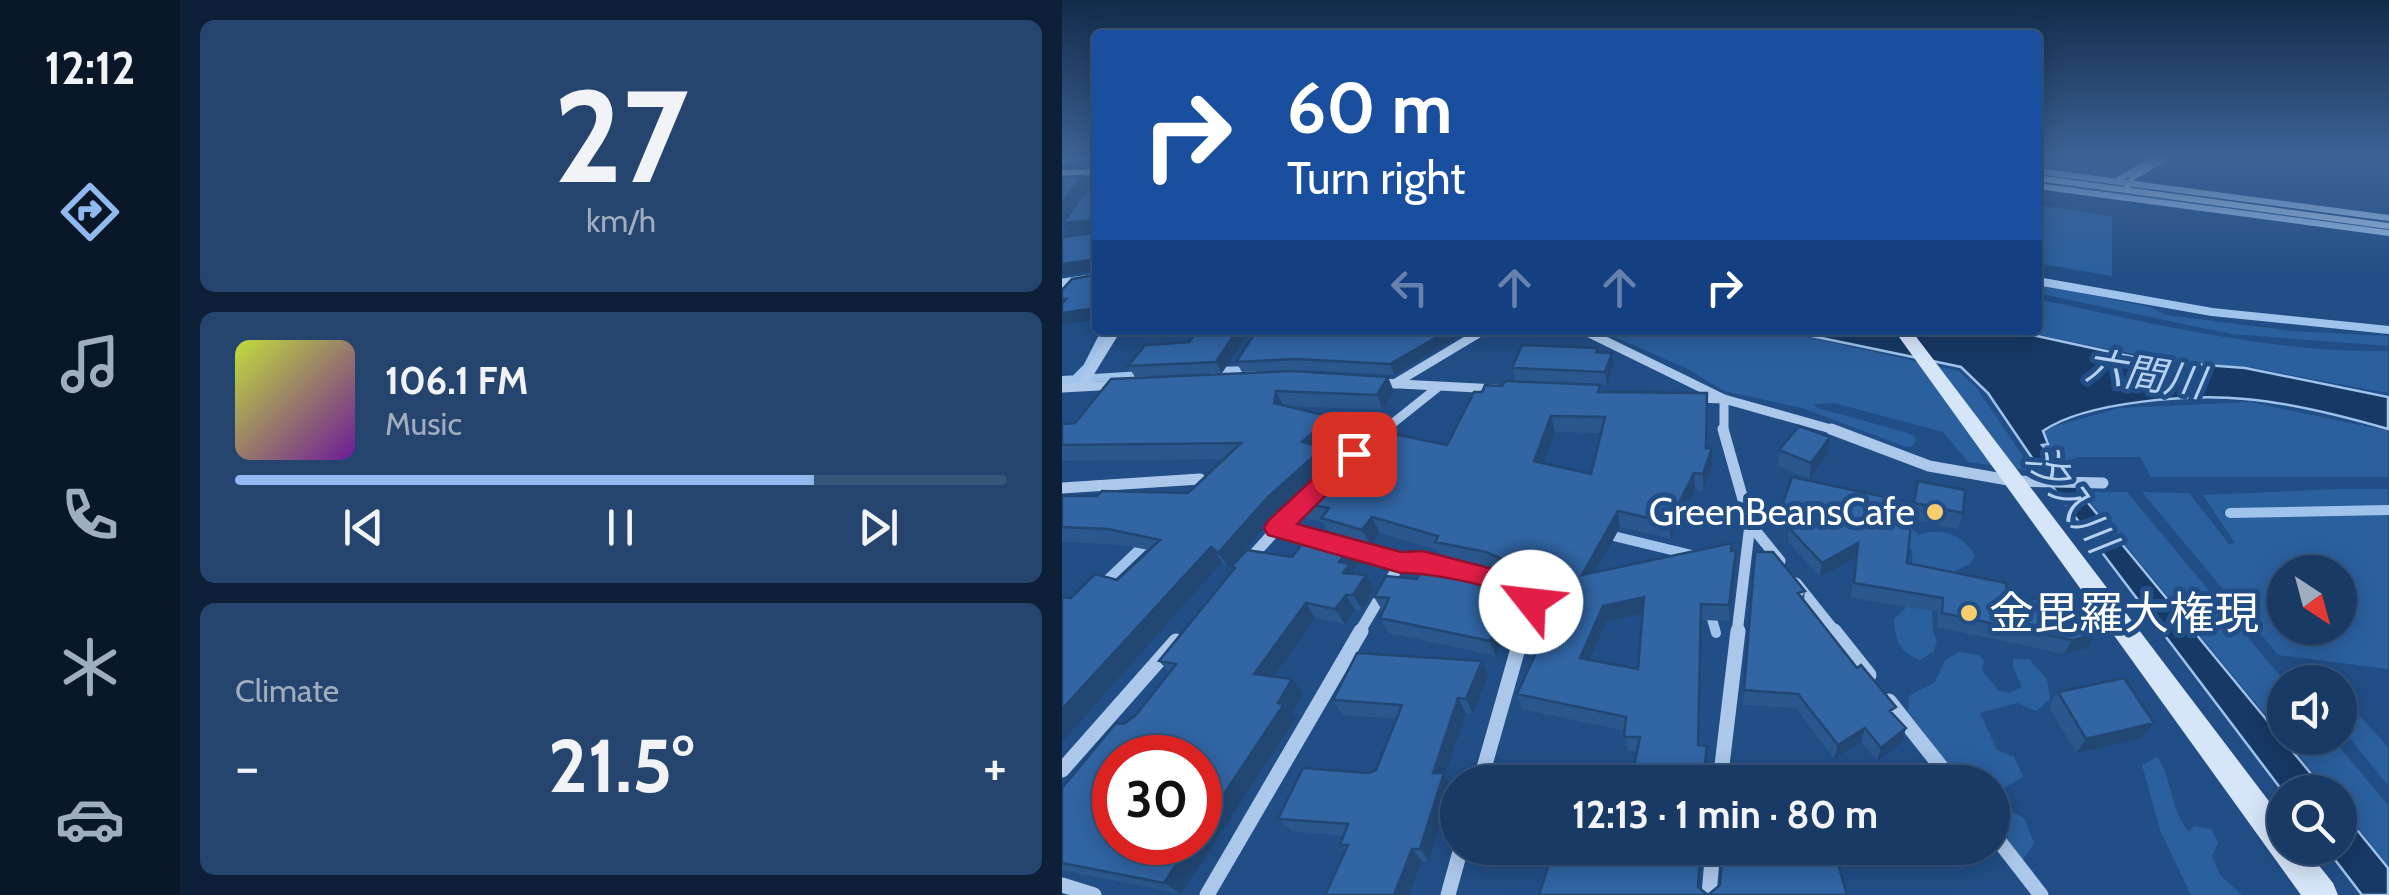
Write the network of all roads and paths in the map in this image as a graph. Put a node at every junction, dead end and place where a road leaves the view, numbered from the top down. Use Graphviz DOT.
graph roads {
  1 [pos="2209,198"];
  2 [pos="2388,226"];
  3 [pos="1092,279"];
  4 [pos="1065,287"];
  5 [pos="1113,335"];
  6 [pos="1476,335"];
  7 [pos="1593,335"];
  8 [pos="1906,335"];
  9 [pos="1365,382"];
  10 [pos="1136,384"];
  11 [pos="1393,384"];
  12 [pos="1082,385"];
  13 [pos="1437,387"];
  14 [pos="1062,388"];
  15 [pos="1508,389"];
  16 [pos="1688,398"];
  17 [pos="1724,400"];
  18 [pos="1340,466"];
  19 [pos="2018,478"];
  20 [pos="1200,479"];
  21 [pos="2103,483"];
  22 [pos="1062,488"];
  23 [pos="1312,491"];
  24 [pos="1750,524"];
  25 [pos="1277,528"];
  26 [pos="1401,562"];
  27 [pos="1238,572"];
  28 [pos="1462,572"];
  29 [pos="1481,577"];
  30 [pos="1186,630"];
  31 [pos="1485,765"];
  32 [pos="1722,765"];
  33 [pos="1940,765"];
  34 [pos="1062,770"];
  35 [pos="2267,822"];
  36 [pos="2010,855"];
  37 [pos="1456,865"];
  38 [pos="1712,865"];
  39 [pos="2298,865"];
  40 [pos="1062,885"];
  41 [pos="1094,895"];
  42 [pos="1208,895"];
  43 [pos="1448,895"];
  44 [pos="1709,895"];
  45 [pos="2041,895"];
  46 [pos="2321,895"];
  1 -- 2 [label="street"];
  3 -- 4 [label="street"];
  5 -- 12 [label="street"];
  6 -- 11 [label="street"];
  7 -- 17 [label="street"];
  8 -- 19 [label="main road"];
  9 -- 11 [label="street"];
  10 -- 12 [label="street"];
  11 -- 13 [label="street"];
  12 -- 14 [label="street"];
  13 -- 15 [label="street"];
  13 -- 18 [label="street"];
  16 -- 17 [label="street"];
  17 -- 19 [label="street"];
  17 -- 24 [label="street"];
  19 -- 21 [label="street"];
  19 -- 35 [label="main road"];
  20 -- 22 [label="street"];
  23 -- 25 [label="street"];
  24 -- 32 [label="street"];
  24 -- 33 [label="street"];
  25 -- 26 [label="street"];
  25 -- 27 [label="street"];
  26 -- 28 [label="street"];
  26 -- 42 [label="street"];
  29 -- 31 [label="street"];
  30 -- 34 [label="street"];
  36 -- 45 [label="street"];
  37 -- 43 [label="street"];
  38 -- 44 [label="street"];
  39 -- 46 [label="main road"];
  40 -- 41 [label="street"];
}
